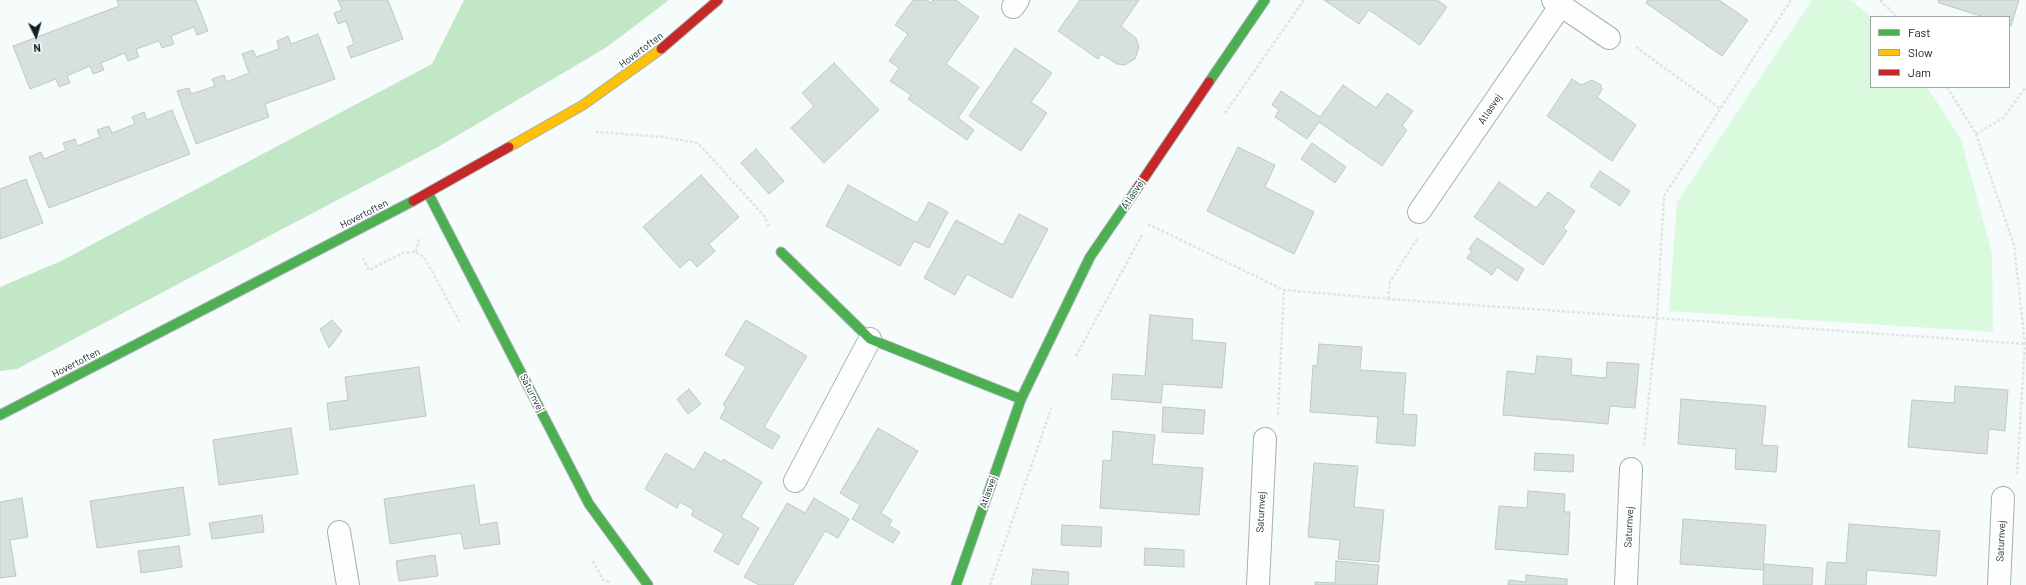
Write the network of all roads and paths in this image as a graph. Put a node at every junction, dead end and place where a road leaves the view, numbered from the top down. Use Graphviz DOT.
graph roads {
  1 [pos="718,0"];
  2 [pos="1265,0"];
  3 [pos="1304,0"];
  4 [pos="1791,0"];
  5 [pos="1880,0"];
  6 [pos="1557,3"];
  7 [pos="1896,16"];
  8 [pos="1609,38"];
  9 [pos="2026,87"];
  10 [pos="1948,88"];
  11 [pos="583,105"];
  12 [pos="1721,109"];
  13 [pos="1224,115"];
  14 [pos="1976,134"];
  15 [pos="428,193"];
  16 [pos="1419,212"];
  17 [pos="1152,218"];
  18 [pos="1148,224"];
  19 [pos="350,233"];
  20 [pos="782,252"];
  21 [pos="1284,290"];
  22 [pos="1388,299"];
  23 [pos="1657,317"];
  24 [pos="462,326"];
  25 [pos="870,339"];
  26 [pos="2025,344"];
  27 [pos="1076,357"];
  28 [pos="1021,399"];
  29 [pos="1054,399"];
  30 [pos="0,415"];
  31 [pos="1265,439"];
  32 [pos="1632,469"];
  33 [pos="795,481"];
  34 [pos="2003,498"];
  35 [pos="339,532"];
  36 [pos="592,560"];
  37 [pos="611,582"];
  38 [pos="348,585"];
  39 [pos="648,585"];
  40 [pos="956,585"];
  41 [pos="990,585"];
  42 [pos="1258,585"];
  43 [pos="1626,585"];
  44 [pos="1999,585"];
  1 -- 11 [label="street, Hovertoften"];
  2 -- 28 [label="street, Atlasvej"];
  3 -- 13 [label="path"];
  4 -- 12 [label="path"];
  5 -- 7 [label="path"];
  6 -- 8 [label="street, Atlasvej"];
  6 -- 16 [label="street, Atlasvej"];
  8 -- 12 [label="path"];
  9 -- 14 [label="path"];
  10 -- 14 [label="path"];
  11 -- 15 [label="street, Hovertoften"];
  11 -- 20 [label="path"];
  12 -- 23 [label="path"];
  14 -- 26 [label="path"];
  15 -- 19 [label="street, Hovertoften"];
  15 -- 39 [label="street, Saturnvej"];
  16 -- 22 [label="path"];
  17 -- 18 [label="path"];
  18 -- 21 [label="path"];
  18 -- 27 [label="path"];
  19 -- 24 [label="path"];
  19 -- 30 [label="street, Hovertoften"];
  20 -- 25 [label="street"];
  21 -- 22 [label="path"];
  21 -- 31 [label="path"];
  22 -- 23 [label="path"];
  23 -- 26 [label="path"];
  23 -- 32 [label="path"];
  25 -- 28 [label="street"];
  25 -- 33 [label="street"];
  26 -- 34 [label="path"];
  28 -- 40 [label="street, Atlasvej"];
  29 -- 41 [label="path"];
  31 -- 42 [label="street, Saturnvej"];
  32 -- 43 [label="street, Saturnvej"];
  34 -- 44 [label="street, Saturnvej"];
  35 -- 38 [label="street"];
  36 -- 37 [label="path"];
}
